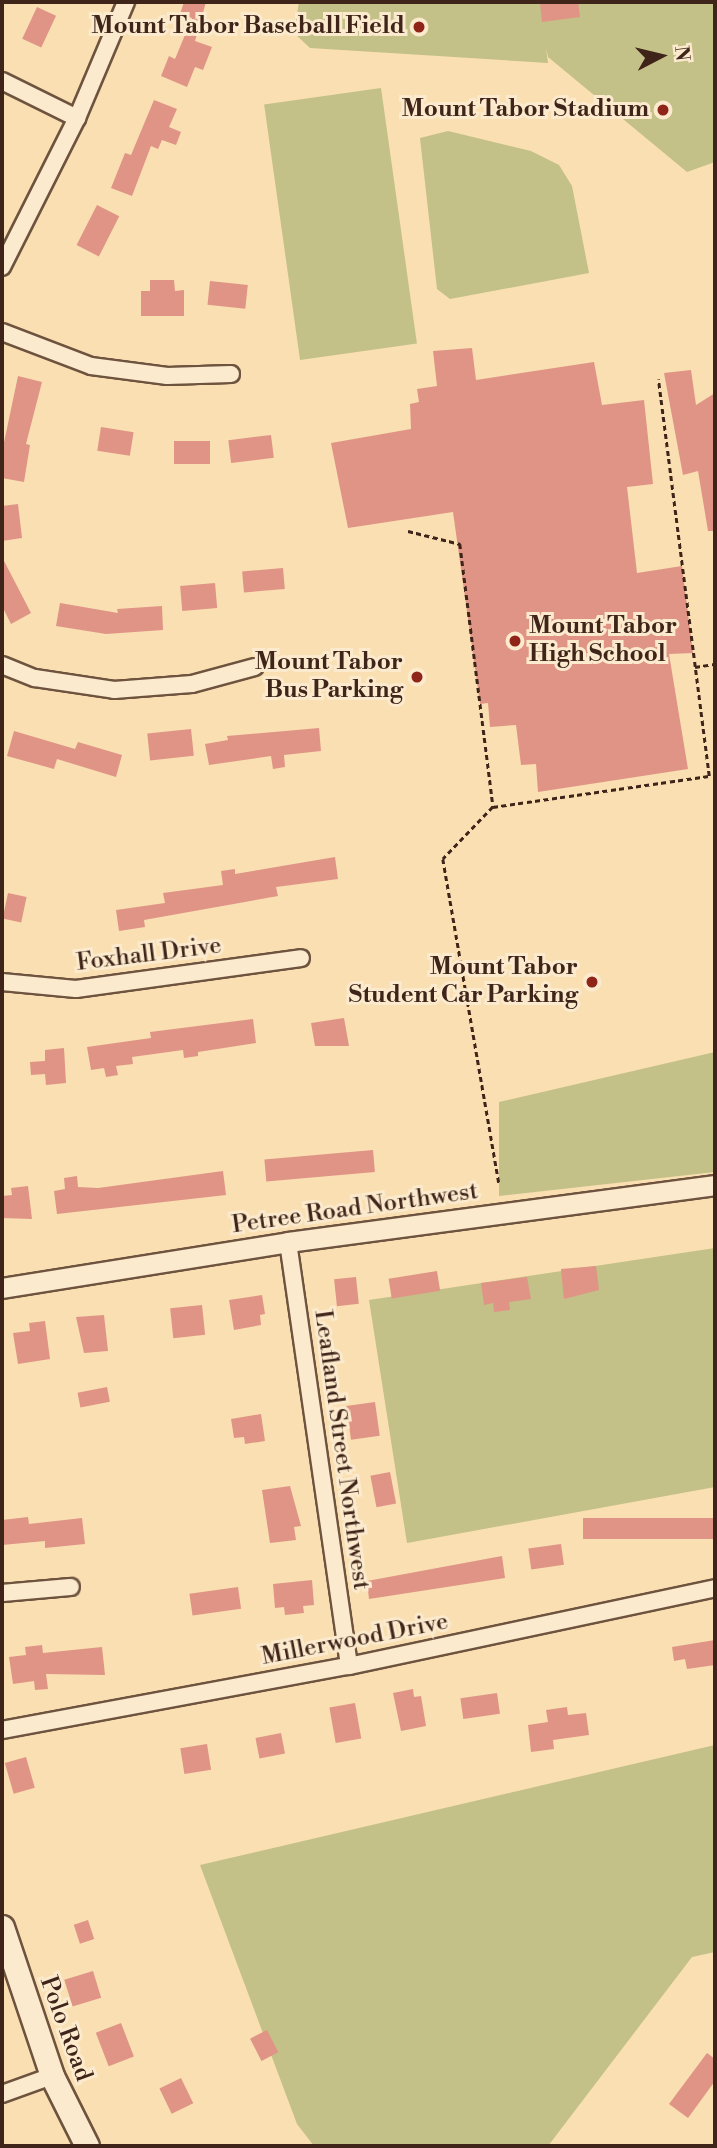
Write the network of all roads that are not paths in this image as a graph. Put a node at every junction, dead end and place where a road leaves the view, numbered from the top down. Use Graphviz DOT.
graph roads {
  1 [pos="126,2"];
  2 [pos="2,81"];
  3 [pos="76,118"];
  4 [pos="2,267"];
  5 [pos="2,332"];
  6 [pos="231,374"];
  7 [pos="2,664"];
  8 [pos="255,667"];
  9 [pos="301,958"];
  10 [pos="2,982"];
  11 [pos="715,1185"];
  12 [pos="289,1242"];
  13 [pos="2,1288"];
  14 [pos="71,1587"];
  15 [pos="715,1588"];
  16 [pos="2,1593"];
  17 [pos="349,1666"];
  18 [pos="2,1730"];
  19 [pos="2,1927"];
  20 [pos="52,2076"];
  21 [pos="2,2094"];
  22 [pos="87,2146"];
  1 -- 3 [label="street"];
  2 -- 3 [label="street"];
  3 -- 4 [label="street"];
  5 -- 6 [label="street"];
  7 -- 8 [label="street"];
  9 -- 10 [label="street, Foxhall Drive"];
  11 -- 12 [label="street, Petree Road Northwest"];
  12 -- 13 [label="street, Petree Road Northwest"];
  12 -- 17 [label="street, Leafland Street Northwest"];
  14 -- 16 [label="street"];
  15 -- 17 [label="street, Millerwood Drive"];
  17 -- 18 [label="street, Millerwood Drive"];
  19 -- 20 [label="main road, Polo Road"];
  20 -- 21 [label="street"];
  20 -- 22 [label="main road, Polo Road"];
}
